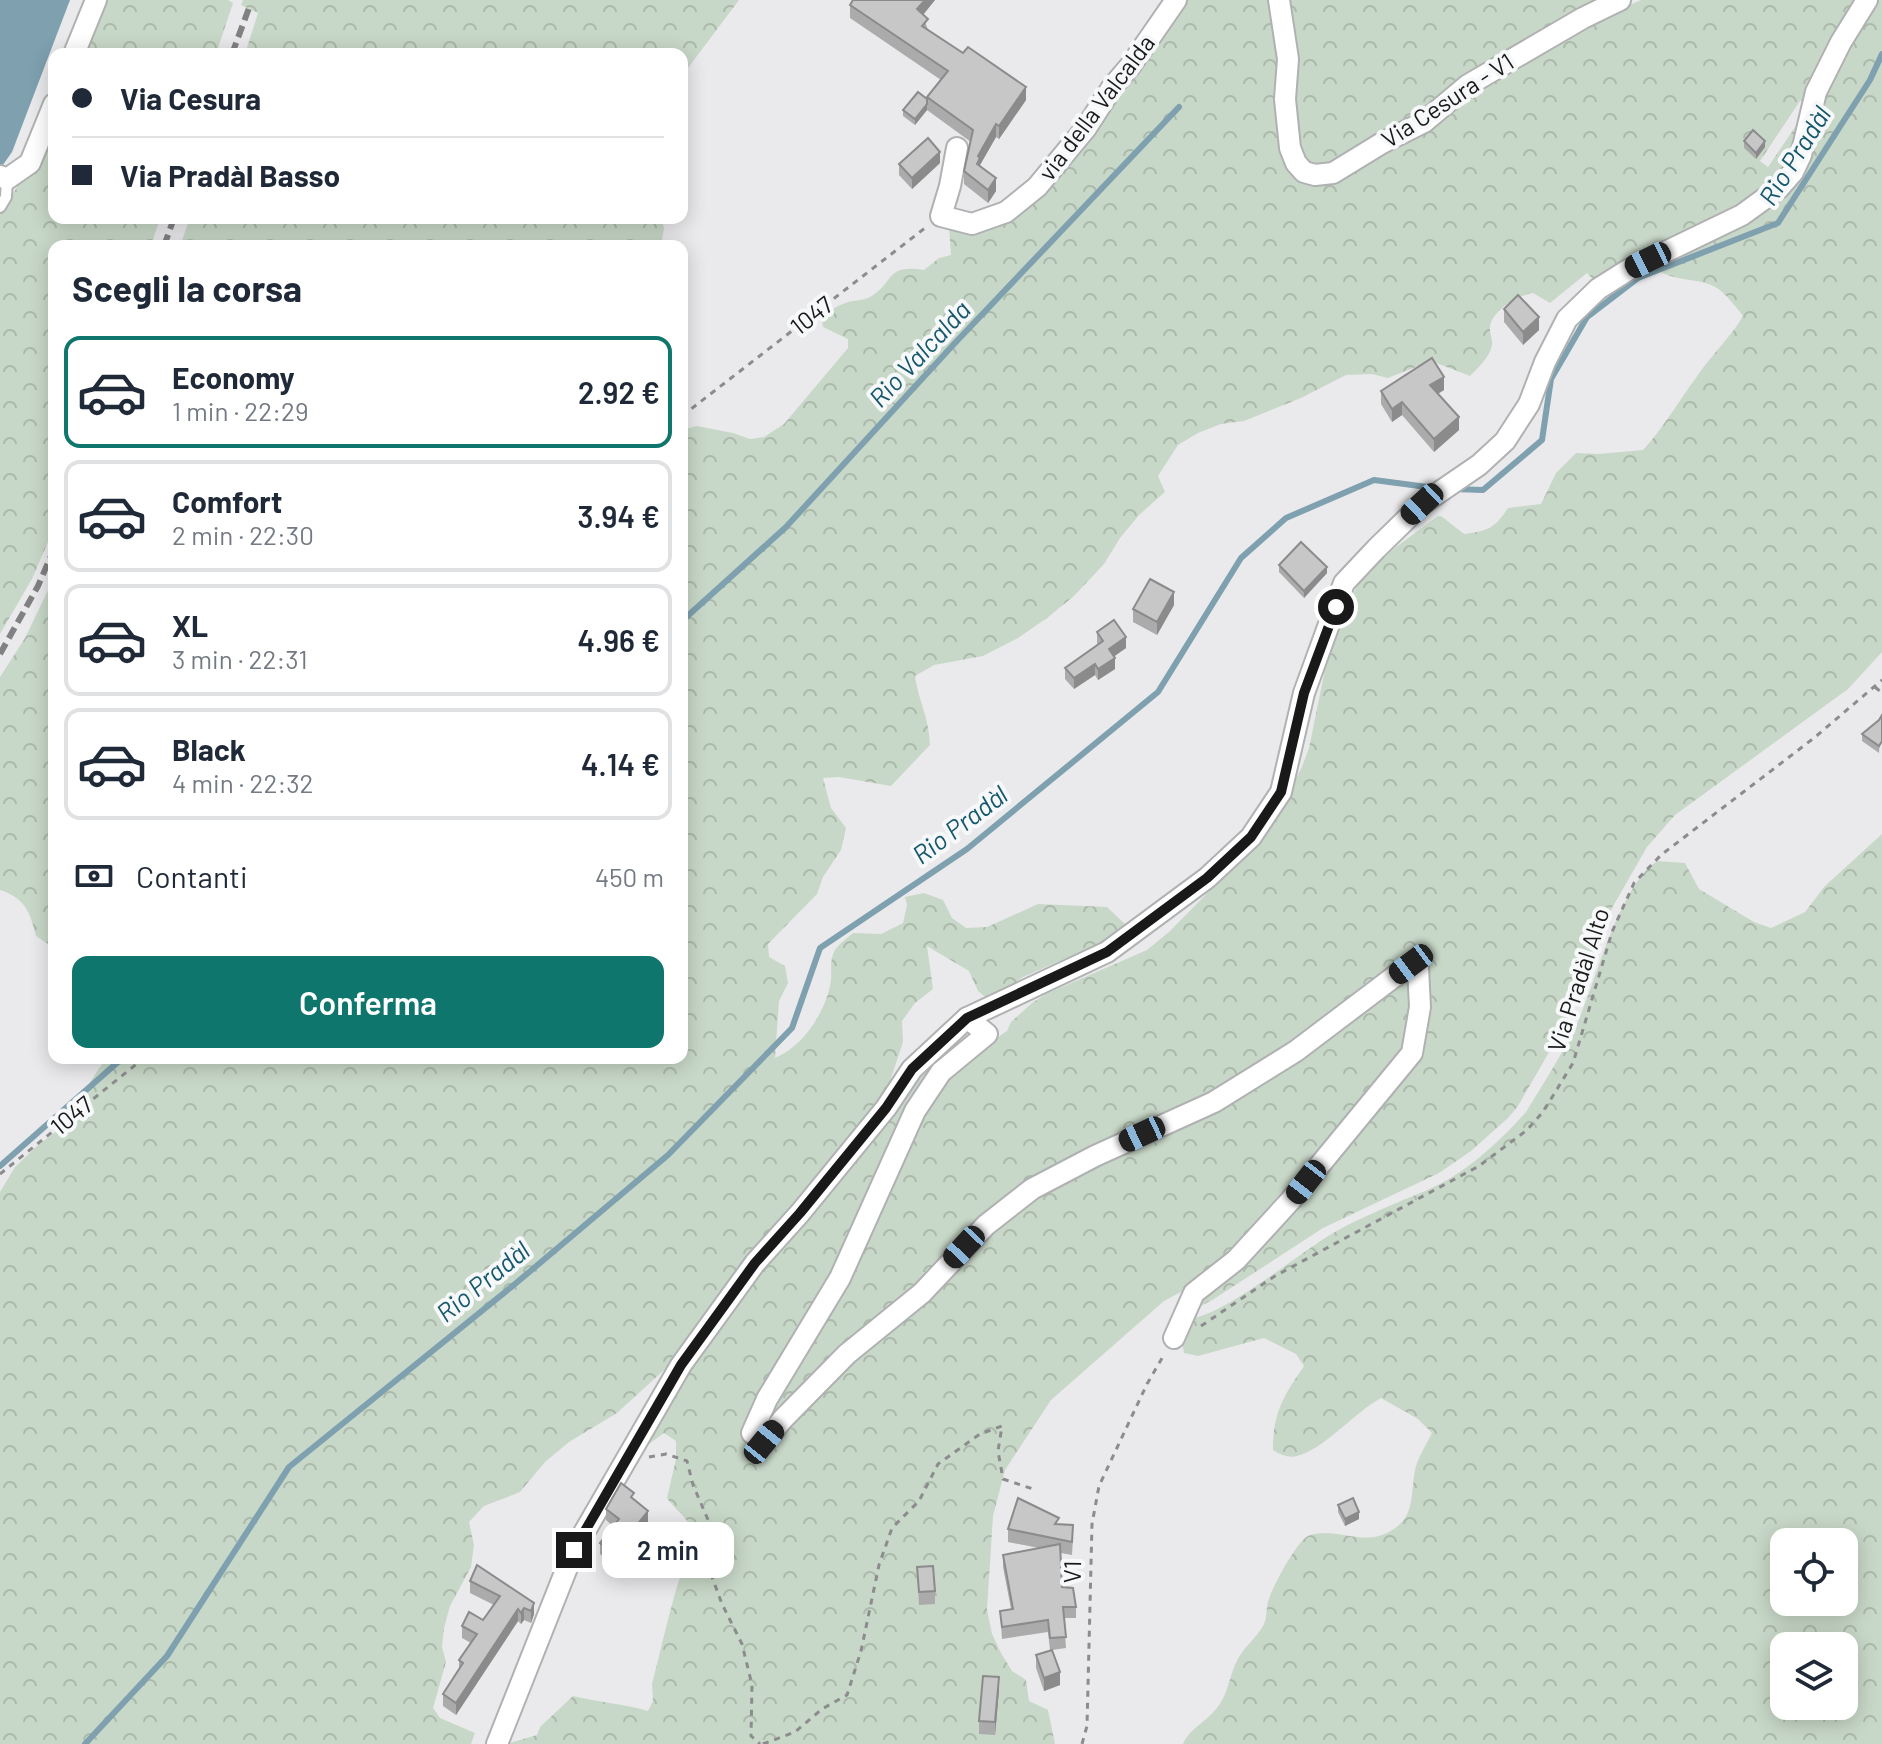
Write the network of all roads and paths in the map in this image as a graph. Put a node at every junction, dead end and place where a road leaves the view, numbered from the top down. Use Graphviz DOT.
graph roads {
  1 [pos="96,0"];
  2 [pos="1176,0"];
  3 [pos="1279,0"];
  4 [pos="1620,0"];
  5 [pos="1867,0"];
  6 [pos="76,48"];
  7 [pos="48,119"];
  8 [pos="957,148"];
  9 [pos="2,177"];
  10 [pos="0,207"];
  11 [pos="941,216"];
  12 [pos="688,411"];
  13 [pos="1882,680"];
  14 [pos="1875,687"];
  15 [pos="1882,693"];
  16 [pos="967,1018"];
  17 [pos="137,1064"];
  18 [pos="0,1174"];
  19 [pos="1174,1338"];
  20 [pos="645,1458"];
  21 [pos="1033,1489"];
  22 [pos="760,1743"];
  23 [pos="497,1744"];
  24 [pos="750,1744"];
  25 [pos="1082,1744"];
  1 -- 6 [label="street"];
  2 -- 11 [label="street, via della Valcalda"];
  3 -- 4 [label="street, Via Cesura - V1"];
  5 -- 16 [label="street"];
  7 -- 9 [label="street"];
  8 -- 11 [label="street"];
  9 -- 10 [label="lane"];
  11 -- 12 [label="path, 1047 / 1047"];
  13 -- 14 [label="path, Via Pradàl Alto"];
  14 -- 15 [label="path"];
  14 -- 19 [label="path, Via Pradàl Alto"];
  16 -- 19 [label="street"];
  16 -- 23 [label="street"];
  17 -- 18 [label="path, 1047"];
  19 -- 25 [label="path, V1"];
  20 -- 22 [label="path"];
  21 -- 22 [label="path"];
  22 -- 24 [label="path"];
}
